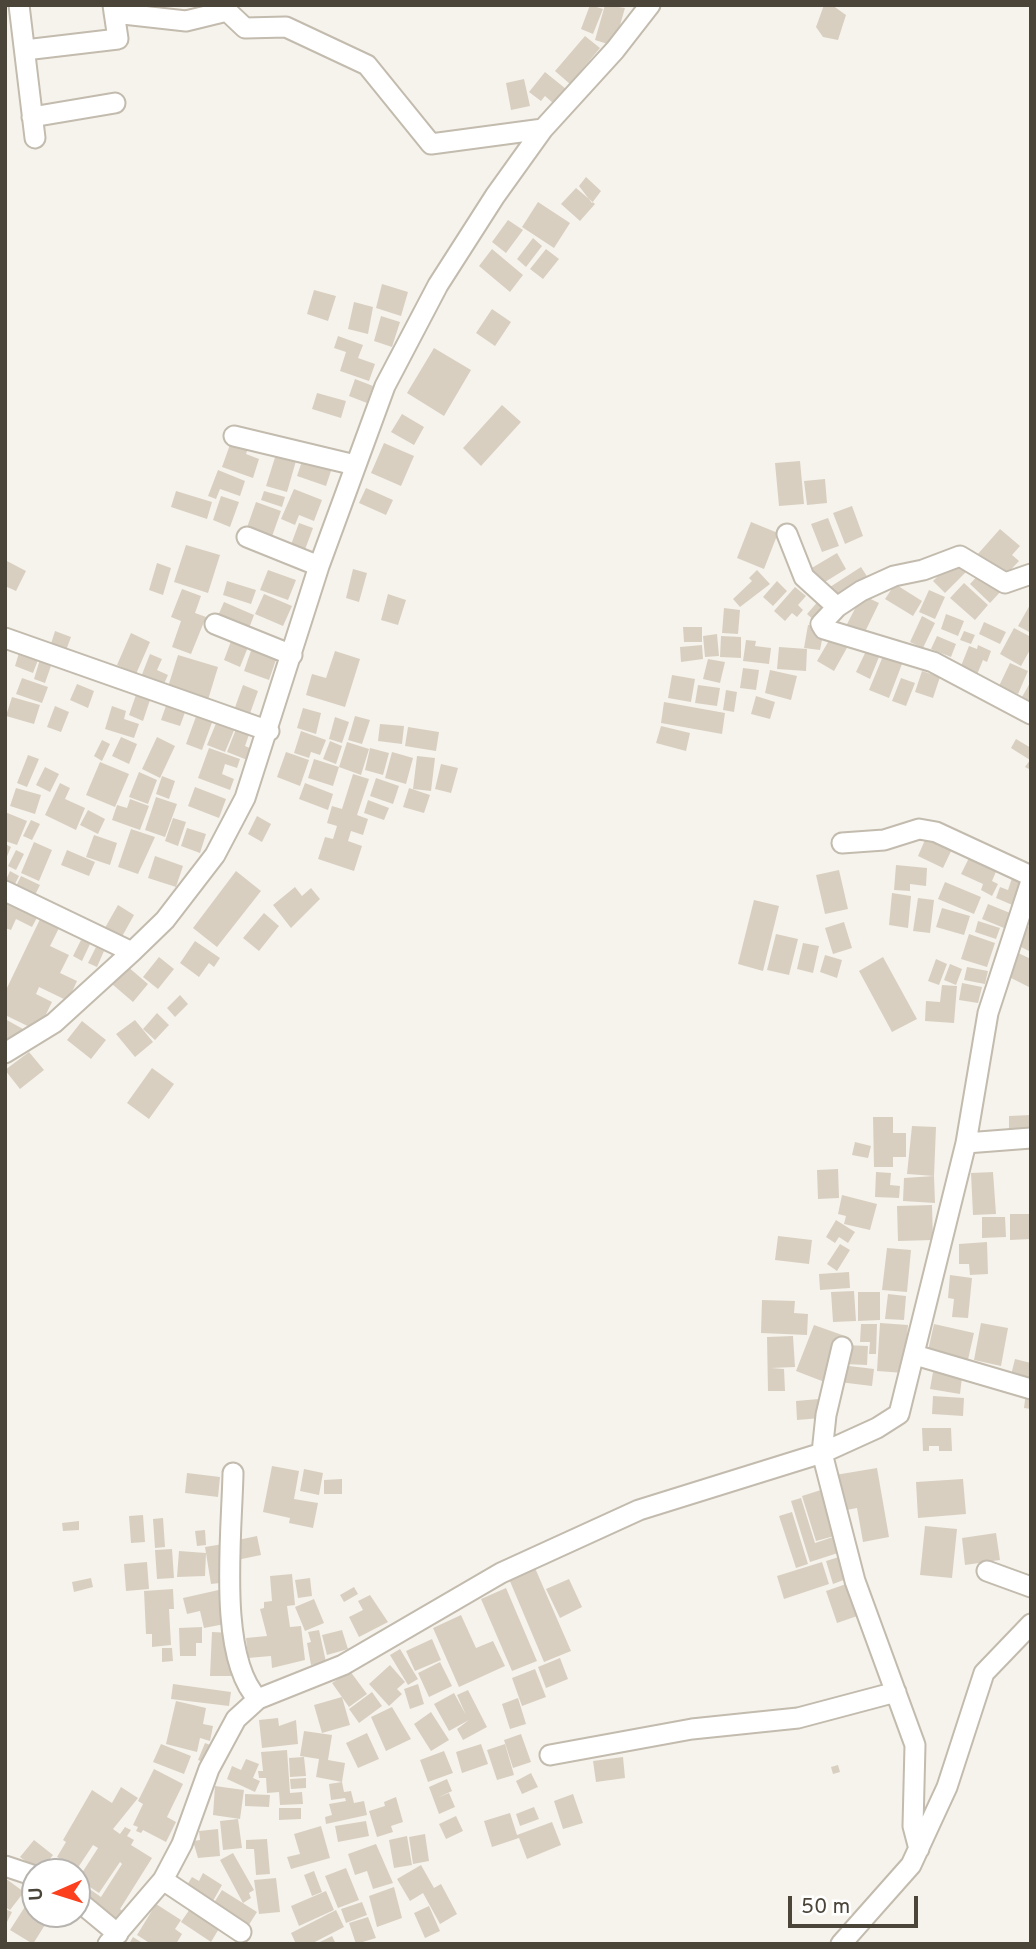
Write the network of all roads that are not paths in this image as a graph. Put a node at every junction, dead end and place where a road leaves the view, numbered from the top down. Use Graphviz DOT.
graph roads {
  1 [pos="19,5"];
  2 [pos="650,5"];
  3 [pos="113,9"];
  4 [pos="25,50"];
  5 [pos="116,103"];
  6 [pos="32,117"];
  7 [pos="543,129"];
  8 [pos="35,138"];
  9 [pos="233,436"];
  10 [pos="355,464"];
  11 [pos="787,534"];
  12 [pos="247,537"];
  13 [pos="319,566"];
  14 [pos="1031,574"];
  15 [pos="837,607"];
  16 [pos="215,624"];
  17 [pos="5,638"];
  18 [pos="292,655"];
  19 [pos="1031,714"];
  20 [pos="269,731"];
  21 [pos="842,843"];
  22 [pos="1031,876"];
  23 [pos="1031,881"];
  24 [pos="5,891"];
  25 [pos="132,952"];
  26 [pos="5,1053"];
  27 [pos="1031,1138"];
  28 [pos="966,1143"];
  29 [pos="842,1348"];
  30 [pos="915,1355"];
  31 [pos="1031,1389"];
  32 [pos="822,1453"];
  33 [pos="233,1473"];
  34 [pos="987,1571"];
  35 [pos="1031,1587"];
  36 [pos="1031,1624"];
  37 [pos="896,1692"];
  38 [pos="258,1699"];
  39 [pos="550,1755"];
  40 [pos="919,1849"];
  41 [pos="163,1880"];
  42 [pos="91,1915"];
  43 [pos="242,1932"];
  44 [pos="113,1939"];
  45 [pos="841,1944"];
  1 -- 4 [label="street"];
  2 -- 7 [label="street"];
  3 -- 4 [label="street"];
  3 -- 7 [label="street"];
  4 -- 6 [label="street"];
  5 -- 6 [label="street"];
  6 -- 8 [label="street"];
  7 -- 10 [label="street"];
  9 -- 10 [label="street"];
  10 -- 13 [label="street"];
  11 -- 15 [label="street"];
  12 -- 13 [label="street"];
  13 -- 18 [label="street"];
  14 -- 15 [label="street"];
  15 -- 19 [label="street"];
  16 -- 18 [label="street"];
  17 -- 20 [label="street"];
  18 -- 20 [label="street"];
  20 -- 25 [label="street"];
  21 -- 22 [label="street"];
  23 -- 28 [label="street"];
  24 -- 25 [label="street"];
  25 -- 26 [label="street"];
  27 -- 28 [label="street"];
  28 -- 30 [label="street"];
  29 -- 32 [label="street"];
  30 -- 31 [label="street"];
  30 -- 32 [label="street"];
  32 -- 37 [label="street"];
  32 -- 38 [label="street"];
  33 -- 38 [label="street"];
  34 -- 35 [label="street"];
  36 -- 40 [label="street"];
  37 -- 39 [label="street"];
  37 -- 40 [label="street"];
  38 -- 41 [label="street"];
  40 -- 45 [label="street"];
  41 -- 43 [label="street"];
  41 -- 44 [label="street"];
  42 -- 44 [label="street"];
}
